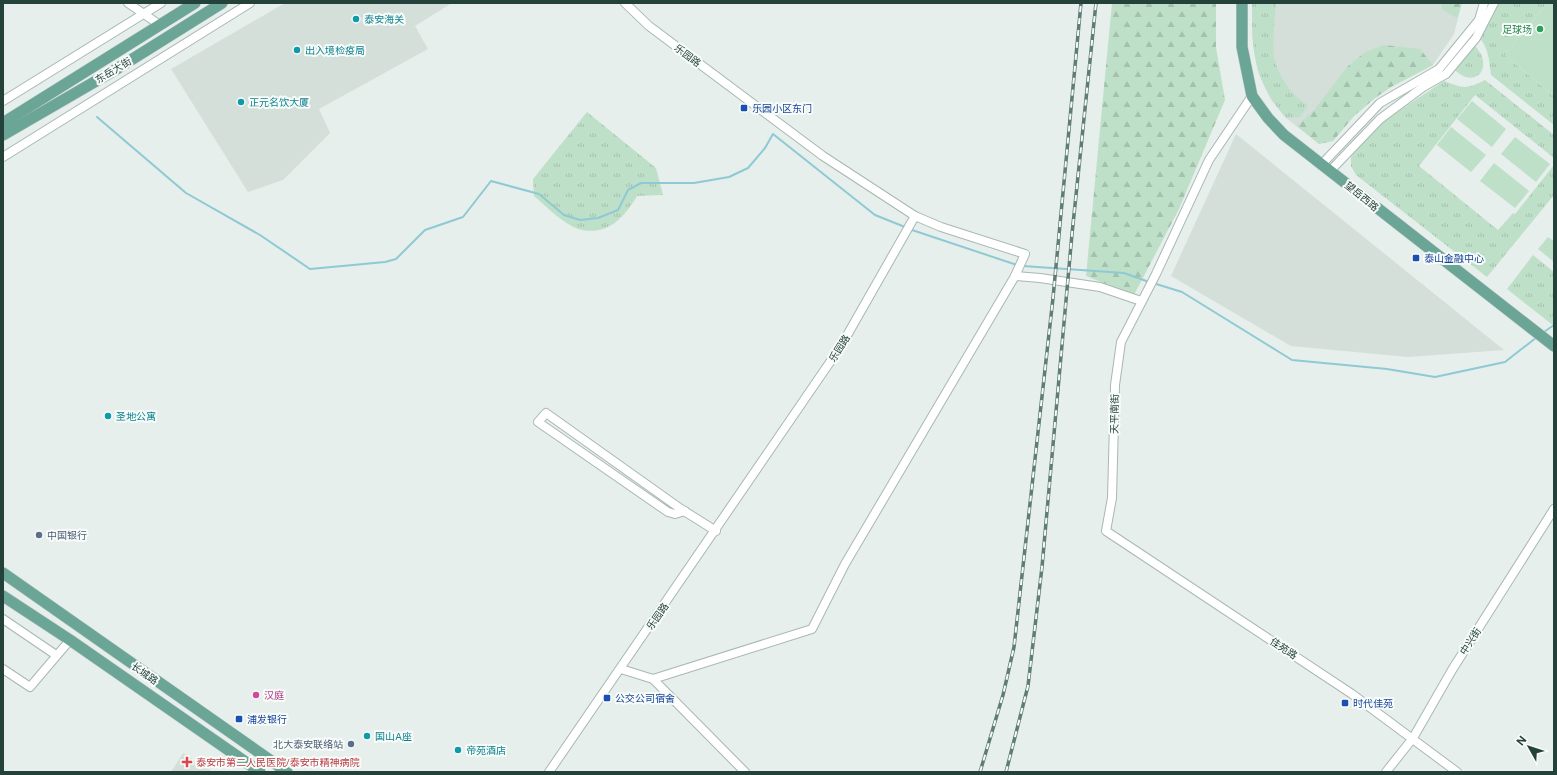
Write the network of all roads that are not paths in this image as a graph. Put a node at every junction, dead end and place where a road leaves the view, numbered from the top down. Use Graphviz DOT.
graph roads {
  1 [pos="128,3"];
  2 [pos="161,3"];
  3 [pos="196,3"];
  4 [pos="222,3"];
  5 [pos="250,3"];
  6 [pos="625,3"];
  7 [pos="1242,3"];
  8 [pos="1484,3"];
  9 [pos="1494,3"];
  10 [pos="143,14"];
  11 [pos="162,24"];
  12 [pos="1252,96"];
  13 [pos="3,101"];
  14 [pos="3,123"];
  15 [pos="3,135"];
  16 [pos="3,157"];
  17 [pos="1327,167"];
  18 [pos="914,218"];
  19 [pos="1016,273"];
  20 [pos="1141,301"];
  21 [pos="1552,345"];
  22 [pos="1554,509"];
  23 [pos="685,511"];
  24 [pos="716,531"];
  25 [pos="1106,531"];
  26 [pos="3,573"];
  27 [pos="3,596"];
  28 [pos="3,618"];
  29 [pos="70,640"];
  30 [pos="56,655"];
  31 [pos="3,669"];
  32 [pos="621,669"];
  33 [pos="653,679"];
  34 [pos="1414,738"];
  35 [pos="260,772"];
  36 [pos="287,772"];
  37 [pos="549,772"];
  38 [pos="744,772"];
  39 [pos="1386,772"];
  40 [pos="1457,772"];
  1 -- 10 [label="street"];
  2 -- 10 [label="street"];
  3 -- 11 [label="main road, 东岳大街"];
  4 -- 15 [label="main road, 东岳大街"];
  5 -- 16 [label="street"];
  6 -- 18 [label="street, 乐园路"];
  7 -- 12 [label="main road, 望岳西路"];
  8 -- 17 [label="street"];
  9 -- 17 [label="street"];
  10 -- 11 [label="street"];
  10 -- 13 [label="street"];
  11 -- 14 [label="main road, 东岳大街"];
  12 -- 17 [label="main road, 望岳西路"];
  12 -- 20 [label="street, 天平南街"];
  17 -- 21 [label="main road, 望岳西路"];
  18 -- 19 [label="street"];
  18 -- 24 [label="street, 乐园路"];
  19 -- 20 [label="street"];
  19 -- 33 [label="street"];
  20 -- 25 [label="street, 天平南街"];
  22 -- 34 [label="street, 中兴街"];
  23 -- 23 [label="street"];
  23 -- 24 [label="street"];
  24 -- 32 [label="street, 乐园路"];
  25 -- 34 [label="street, 佳苑路"];
  26 -- 36 [label="main road, 长城路"];
  27 -- 29 [label="main road, 长城路"];
  28 -- 30 [label="street"];
  29 -- 30 [label="street"];
  29 -- 35 [label="main road, 长城路"];
  30 -- 31 [label="street"];
  32 -- 33 [label="street"];
  32 -- 37 [label="street, 乐园路"];
  33 -- 38 [label="street"];
  34 -- 39 [label="street, 中兴街"];
  34 -- 40 [label="street, 佳苑路"];
}
